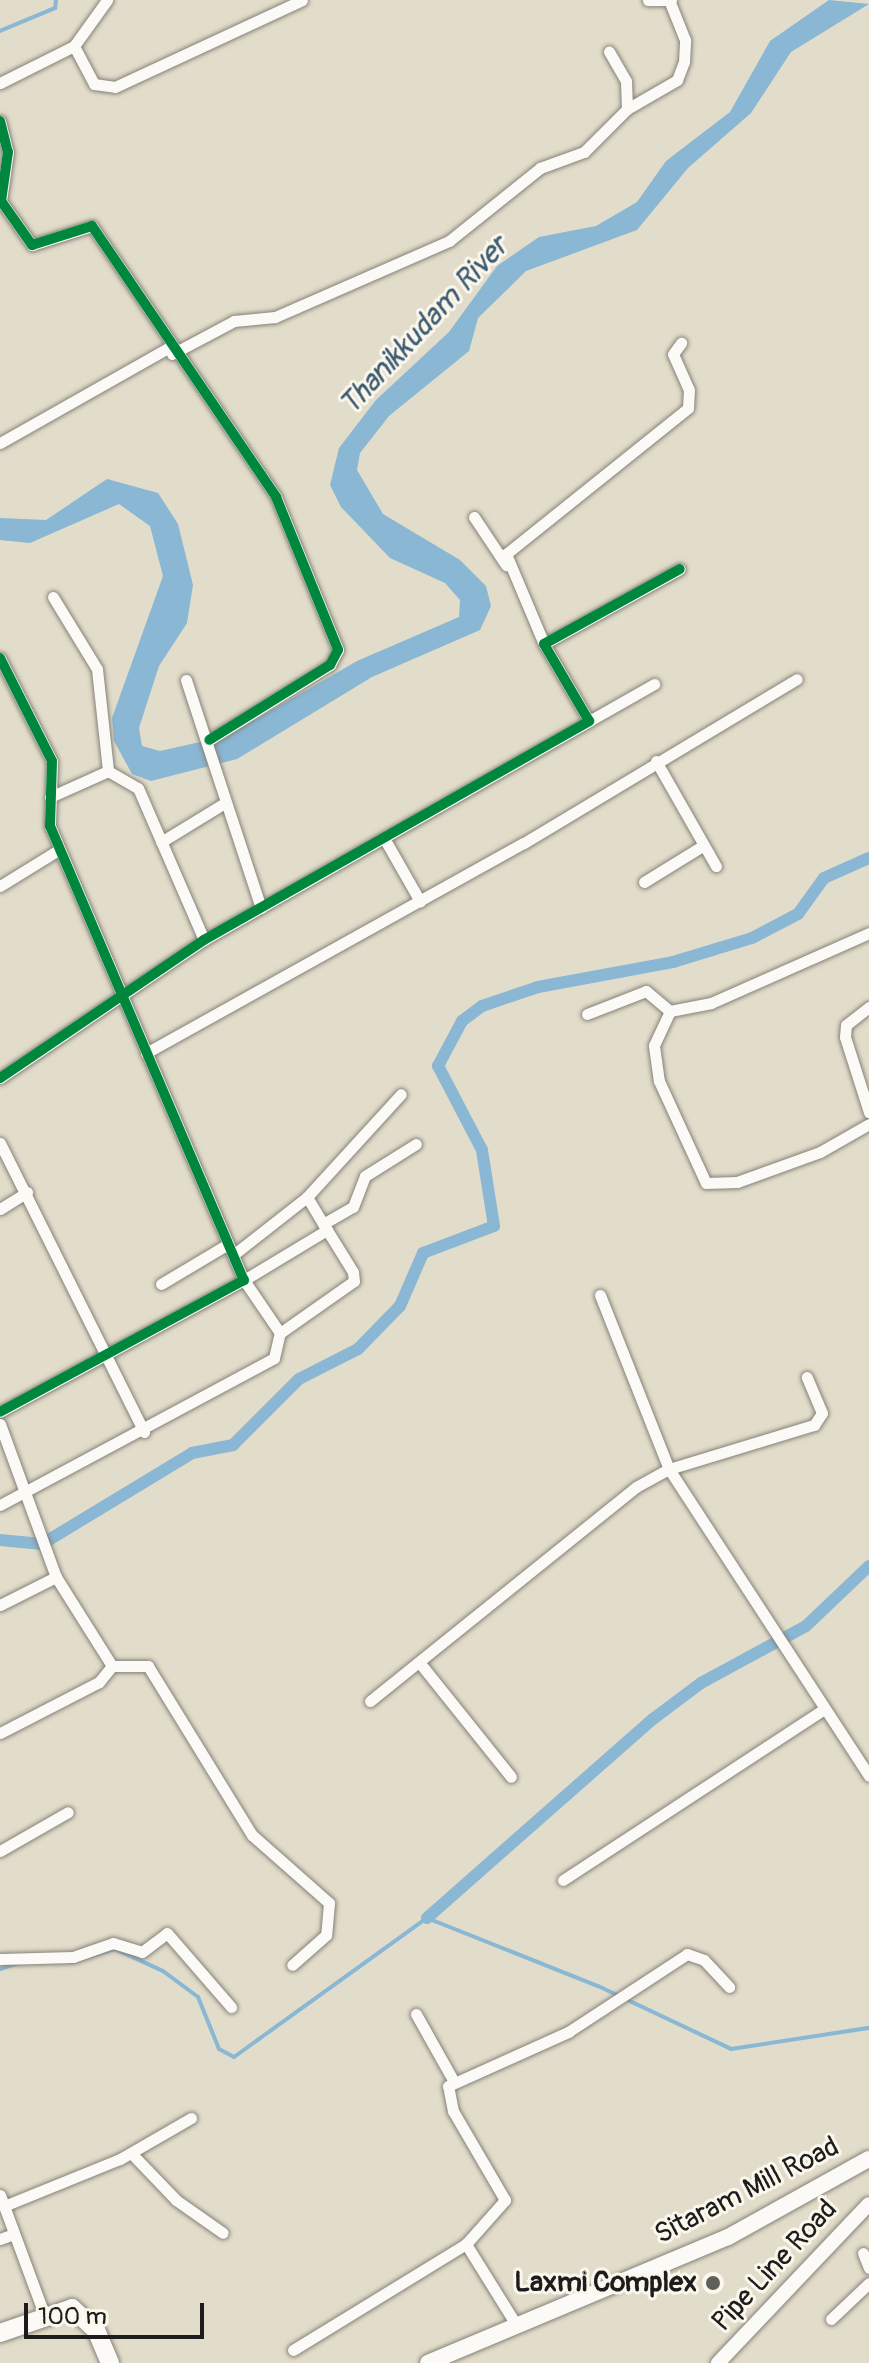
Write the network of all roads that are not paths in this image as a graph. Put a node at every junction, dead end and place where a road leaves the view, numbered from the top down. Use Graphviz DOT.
graph roads {
  1 [pos="107,0"];
  2 [pos="302,0"];
  3 [pos="648,0"];
  4 [pos="670,0"];
  5 [pos="74,46"];
  6 [pos="609,51"];
  7 [pos="0,83"];
  8 [pos="627,109"];
  9 [pos="0,121"];
  10 [pos="681,343"];
  11 [pos="170,351"];
  12 [pos="0,443"];
  13 [pos="474,517"];
  14 [pos="508,569"];
  15 [pos="680,569"];
  16 [pos="53,597"];
  17 [pos="544,644"];
  18 [pos="0,658"];
  19 [pos="797,679"];
  20 [pos="186,680"];
  21 [pos="654,684"];
  22 [pos="589,721"];
  23 [pos="209,740"];
  24 [pos="656,761"];
  25 [pos="108,771"];
  26 [pos="50,797"];
  27 [pos="223,804"];
  28 [pos="384,838"];
  29 [pos="161,842"];
  30 [pos="704,845"];
  31 [pos="60,849"];
  32 [pos="716,866"];
  33 [pos="644,882"];
  34 [pos="0,886"];
  35 [pos="420,901"];
  36 [pos="261,908"];
  37 [pos="869,933"];
  38 [pos="204,940"];
  39 [pos="120,992"];
  40 [pos="869,1007"];
  41 [pos="670,1011"];
  42 [pos="587,1014"];
  43 [pos="146,1053"];
  44 [pos="0,1078"];
  45 [pos="401,1094"];
  46 [pos="869,1112"];
  47 [pos="869,1124"];
  48 [pos="0,1143"];
  49 [pos="416,1144"];
  50 [pos="27,1192"];
  51 [pos="307,1197"];
  52 [pos="0,1209"];
  53 [pos="325,1227"];
  54 [pos="231,1250"];
  55 [pos="244,1280"];
  56 [pos="161,1284"];
  57 [pos="600,1295"];
  58 [pos="280,1333"];
  59 [pos="104,1358"];
  60 [pos="807,1377"];
  61 [pos="0,1412"];
  62 [pos="0,1424"];
  63 [pos="144,1432"];
  64 [pos="669,1469"];
  65 [pos="24,1493"];
  66 [pos="0,1505"];
  67 [pos="56,1577"];
  68 [pos="0,1605"];
  69 [pos="419,1662"];
  70 [pos="112,1666"];
  71 [pos="370,1701"];
  72 [pos="823,1710"];
  73 [pos="0,1733"];
  74 [pos="868,1772"];
  75 [pos="511,1777"];
  76 [pos="68,1812"];
  77 [pos="0,1851"];
  78 [pos="563,1880"];
  79 [pos="0,1959"];
  80 [pos="292,1965"];
  81 [pos="729,1987"];
  82 [pos="231,2007"];
  83 [pos="416,2014"];
  84 [pos="453,2080"];
  85 [pos="191,2118"];
  86 [pos="131,2153"];
  87 [pos="869,2159"];
  88 [pos="2,2200"];
  89 [pos="869,2204"];
  90 [pos="223,2233"];
  91 [pos="14,2234"];
  92 [pos="0,2239"];
  93 [pos="466,2244"];
  94 [pos="863,2253"];
  95 [pos="869,2268"];
  96 [pos="869,2283"];
  97 [pos="44,2314"];
  98 [pos="831,2319"];
  99 [pos="517,2326"];
  100 [pos="0,2333"];
  101 [pos="293,2350"];
  102 [pos="110,2363"];
  103 [pos="428,2363"];
  104 [pos="718,2363"];
  1 -- 5 [label="street"];
  2 -- 5 [label="street"];
  3 -- 4 [label="street"];
  4 -- 8 [label="street"];
  5 -- 7 [label="street"];
  6 -- 8 [label="street"];
  8 -- 11 [label="street"];
  9 -- 11 [label="street"];
  10 -- 14 [label="street"];
  11 -- 12 [label="street"];
  11 -- 23 [label="street"];
  13 -- 14 [label="street"];
  14 -- 17 [label="street"];
  15 -- 17 [label="street"];
  16 -- 25 [label="street"];
  17 -- 22 [label="street"];
  18 -- 26 [label="street"];
  19 -- 24 [label="street"];
  20 -- 23 [label="street"];
  21 -- 22 [label="street"];
  22 -- 28 [label="street"];
  23 -- 27 [label="street"];
  24 -- 30 [label="street"];
  24 -- 35 [label="street"];
  25 -- 26 [label="street"];
  25 -- 29 [label="street"];
  26 -- 31 [label="street"];
  27 -- 29 [label="street"];
  27 -- 36 [label="street"];
  28 -- 35 [label="street"];
  28 -- 36 [label="street"];
  29 -- 38 [label="street"];
  30 -- 32 [label="street"];
  30 -- 33 [label="street"];
  31 -- 34 [label="street"];
  31 -- 39 [label="street"];
  35 -- 43 [label="street"];
  36 -- 38 [label="street"];
  37 -- 41 [label="street"];
  38 -- 39 [label="street"];
  39 -- 43 [label="street"];
  39 -- 44 [label="street"];
  40 -- 46 [label="street"];
  41 -- 42 [label="street"];
  41 -- 47 [label="street"];
  43 -- 54 [label="street"];
  45 -- 51 [label="street"];
  48 -- 50 [label="street"];
  49 -- 53 [label="street"];
  50 -- 52 [label="street"];
  50 -- 59 [label="street"];
  51 -- 53 [label="street"];
  51 -- 54 [label="street"];
  53 -- 55 [label="street"];
  53 -- 58 [label="street"];
  54 -- 55 [label="street"];
  54 -- 56 [label="street"];
  55 -- 58 [label="street"];
  55 -- 59 [label="street"];
  57 -- 64 [label="street"];
  58 -- 63 [label="street"];
  59 -- 61 [label="street"];
  59 -- 63 [label="street"];
  60 -- 64 [label="street"];
  62 -- 65 [label="street"];
  63 -- 65 [label="street"];
  64 -- 69 [label="street"];
  64 -- 72 [label="street"];
  65 -- 66 [label="street"];
  65 -- 67 [label="street"];
  67 -- 68 [label="street"];
  67 -- 70 [label="street"];
  69 -- 71 [label="street"];
  69 -- 75 [label="street"];
  70 -- 73 [label="street"];
  70 -- 80 [label="street"];
  72 -- 74 [label="street"];
  72 -- 78 [label="street"];
  76 -- 77 [label="street"];
  79 -- 82 [label="street"];
  81 -- 84 [label="street"];
  83 -- 84 [label="street"];
  84 -- 93 [label="street"];
  85 -- 86 [label="street"];
  86 -- 88 [label="street"];
  86 -- 90 [label="street"];
  87 -- 99 [label="main road, Sitaram Mill Road"];
  88 -- 91 [label="street"];
  89 -- 104 [label="street, Pipe Line Road"];
  91 -- 92 [label="street"];
  91 -- 97 [label="street"];
  93 -- 99 [label="street"];
  93 -- 101 [label="street"];
  94 -- 95 [label="street"];
  96 -- 98 [label="street"];
  97 -- 100 [label="main road"];
  97 -- 102 [label="main road"];
  99 -- 103 [label="main road, Sitaram Mill Road"];
}
